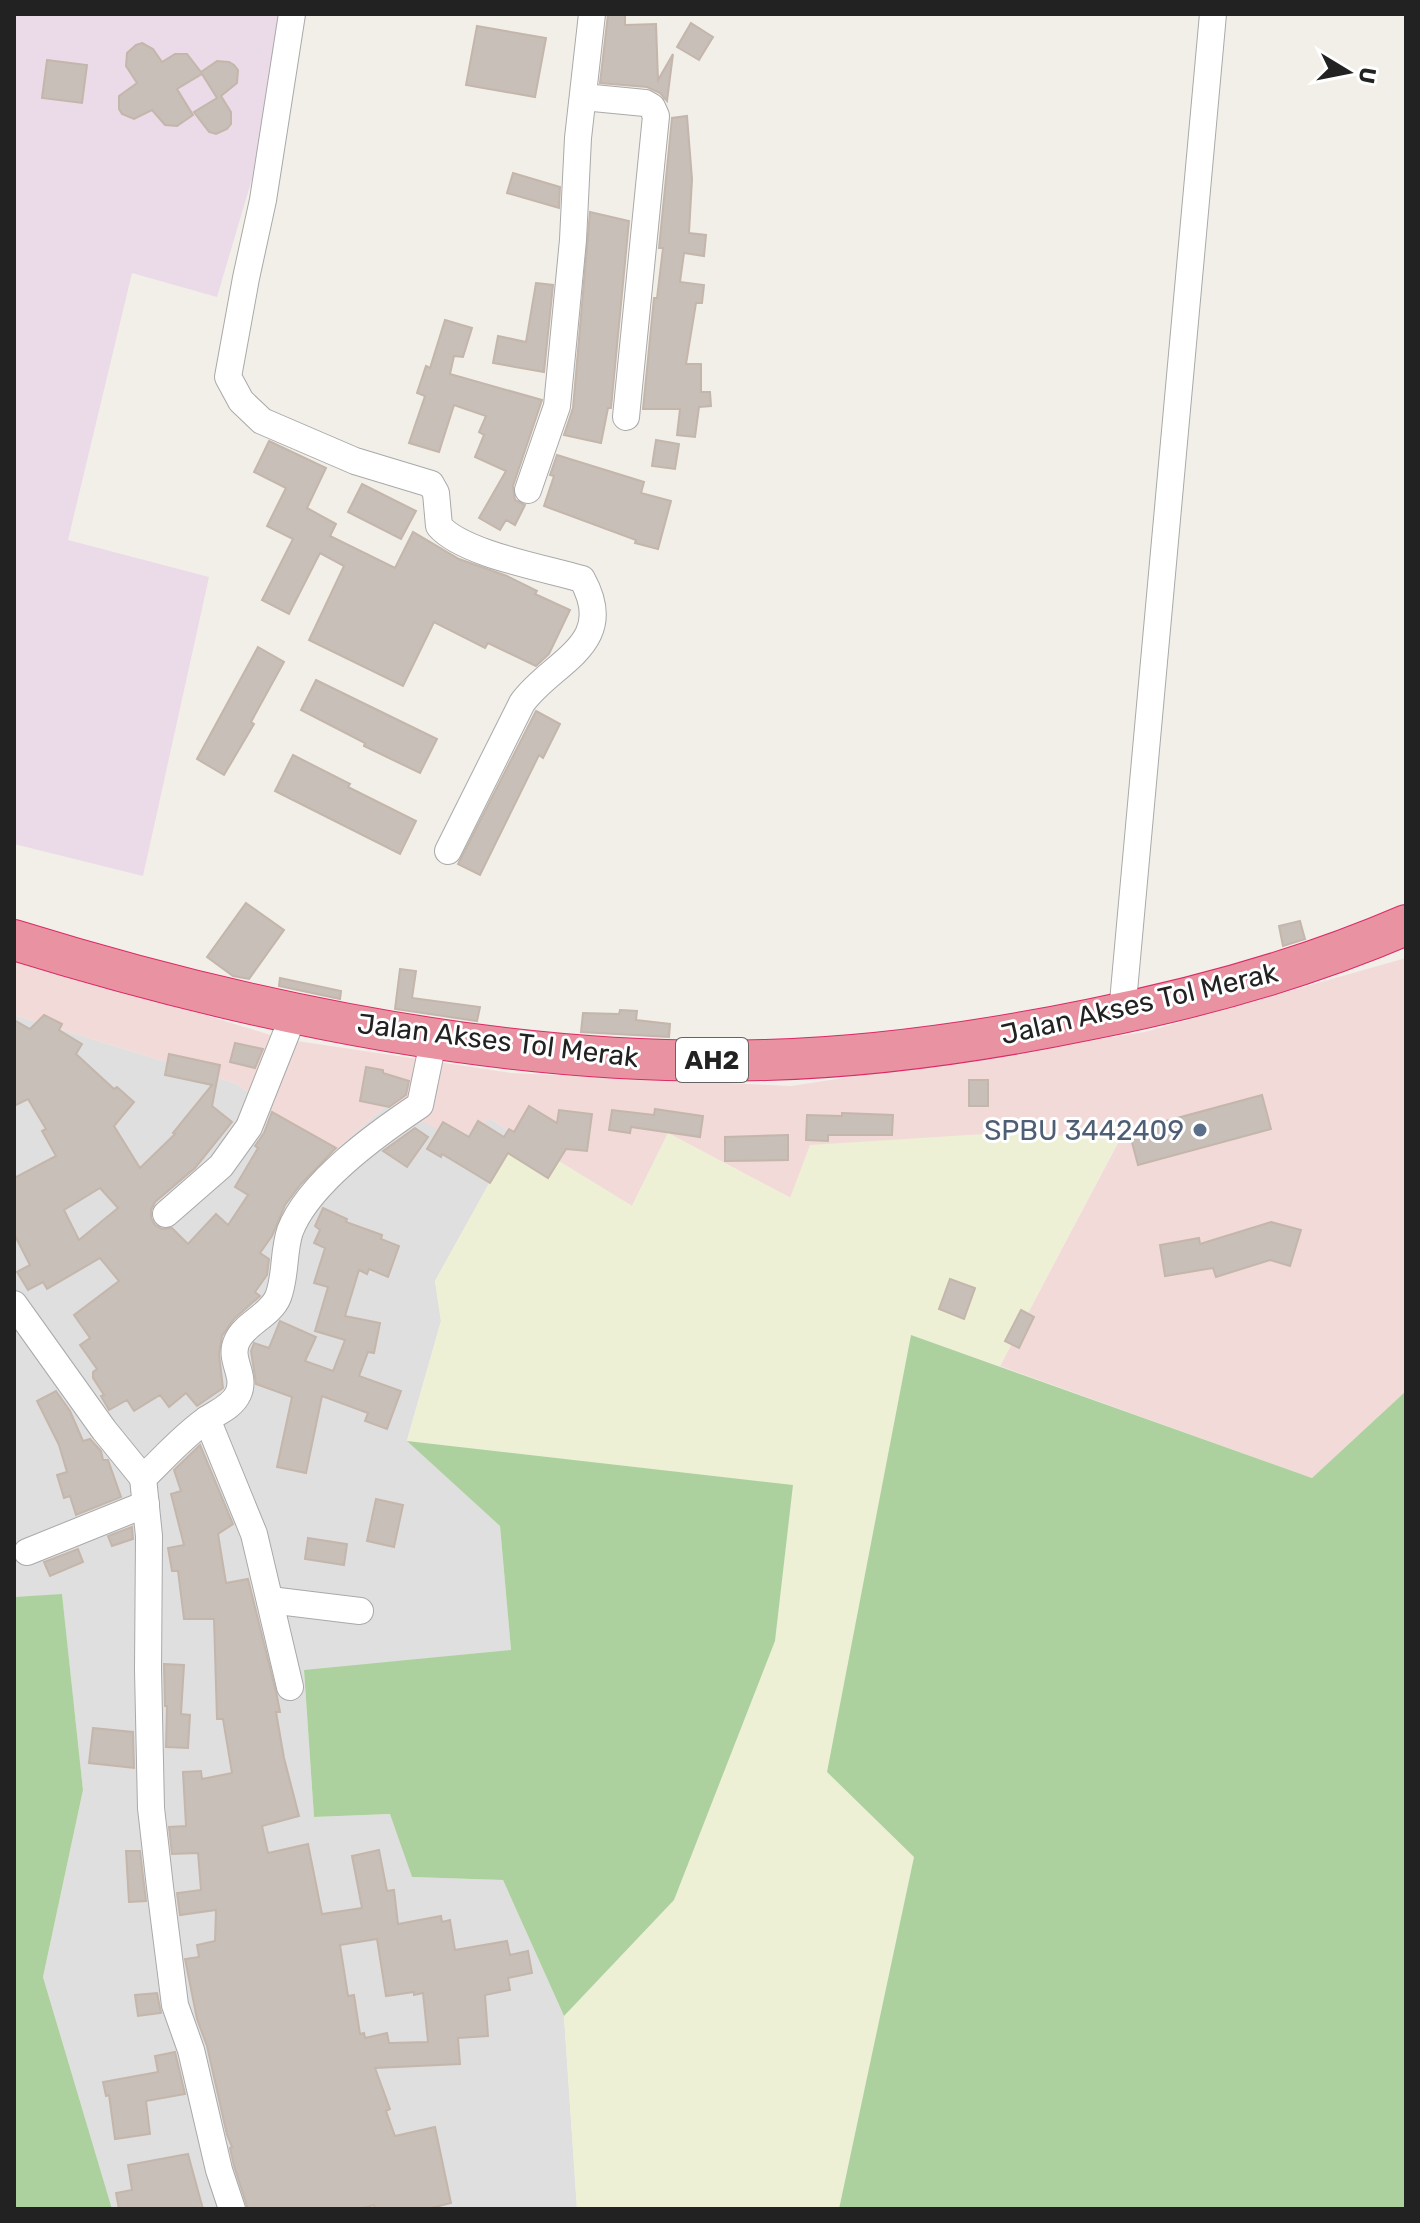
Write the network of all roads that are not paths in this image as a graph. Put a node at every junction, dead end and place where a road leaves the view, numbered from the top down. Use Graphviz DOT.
graph roads {
  1 [pos="292,14"];
  2 [pos="592,14"];
  3 [pos="1213,14"];
  4 [pos="583,97"];
  5 [pos="626,417"];
  6 [pos="528,490"];
  7 [pos="448,851"];
  8 [pos="1406,925"];
  9 [pos="14,940"];
  10 [pos="1122,1013"];
  11 [pos="294,1014"];
  12 [pos="434,1037"];
  13 [pos="166,1214"];
  14 [pos="14,1304"];
  15 [pos="207,1419"];
  16 [pos="145,1491"];
  17 [pos="27,1552"];
  18 [pos="270,1600"];
  19 [pos="360,1611"];
  20 [pos="290,1687"];
  21 [pos="232,2209"];
  1 -- 7 [label="street"];
  2 -- 4 [label="street"];
  3 -- 10 [label="street"];
  4 -- 5 [label="street"];
  4 -- 6 [label="street"];
  8 -- 10 [label="highway, Jalan Akses Tol Merak / AH2"];
  9 -- 11 [label="highway, Jalan Akses Tol Merak / AH2"];
  10 -- 12 [label="highway, Jalan Akses Tol Merak / AH2"];
  11 -- 12 [label="highway, Jalan Akses Tol Merak / AH2"];
  11 -- 13 [label="street"];
  12 -- 15 [label="street"];
  14 -- 16 [label="street"];
  15 -- 16 [label="street"];
  15 -- 18 [label="street"];
  16 -- 17 [label="street"];
  16 -- 21 [label="street"];
  18 -- 19 [label="street"];
  18 -- 20 [label="street"];
}
